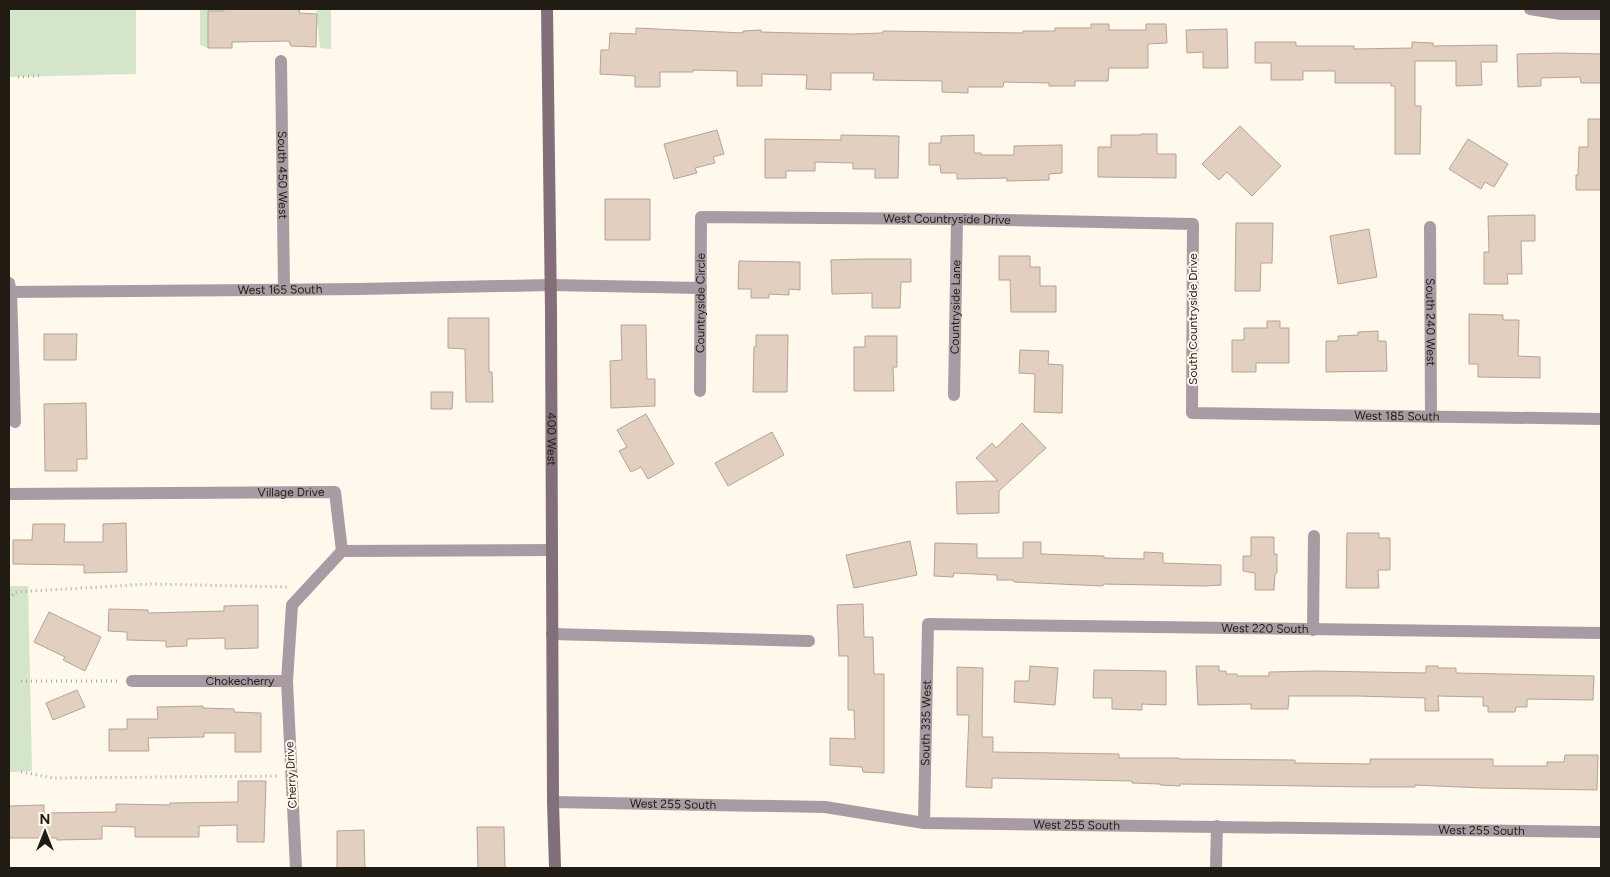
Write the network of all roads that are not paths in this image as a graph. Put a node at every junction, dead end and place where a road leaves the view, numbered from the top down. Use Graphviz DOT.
graph roads {
  1 [pos="546,9"];
  2 [pos="1530,9"];
  3 [pos="1601,14"];
  4 [pos="281,61"];
  5 [pos="701,217"];
  6 [pos="957,219"];
  7 [pos="1193,224"];
  8 [pos="1430,227"];
  9 [pos="551,284"];
  10 [pos="701,288"];
  11 [pos="10,289"];
  12 [pos="284,289"];
  13 [pos="700,391"];
  14 [pos="954,395"];
  15 [pos="1192,413"];
  16 [pos="1431,417"];
  17 [pos="1601,419"];
  18 [pos="15,422"];
  19 [pos="9,494"];
  20 [pos="1314,536"];
  21 [pos="552,550"];
  22 [pos="342,551"];
  23 [pos="928,624"];
  24 [pos="1313,630"];
  25 [pos="1601,633"];
  26 [pos="552,634"];
  27 [pos="809,641"];
  28 [pos="132,681"];
  29 [pos="287,681"];
  30 [pos="553,802"];
  31 [pos="924,823"];
  32 [pos="1217,826"];
  33 [pos="1601,832"];
  34 [pos="296,868"];
  35 [pos="555,868"];
  36 [pos="1216,868"];
  1 -- 9 [label="main road, 400 West"];
  2 -- 3 [label="street"];
  4 -- 12 [label="street, South 450 West"];
  5 -- 6 [label="street, West Countryside Drive"];
  5 -- 10 [label="street, Countryside Circle"];
  6 -- 7 [label="street, West Countryside Drive"];
  6 -- 14 [label="street, Countryside Lane"];
  7 -- 15 [label="street, South Countryside Drive"];
  8 -- 16 [label="street, South 240 West"];
  9 -- 10 [label="street"];
  9 -- 12 [label="street, West 165 South"];
  9 -- 21 [label="main road, 400 West"];
  10 -- 13 [label="street, Countryside Circle"];
  11 -- 12 [label="street, West 165 South"];
  11 -- 18 [label="street"];
  15 -- 16 [label="street, West 185 South"];
  16 -- 17 [label="street, West 185 South"];
  19 -- 22 [label="street, Village Drive"];
  20 -- 24 [label="street"];
  21 -- 22 [label="street"];
  21 -- 26 [label="main road, 400 West"];
  22 -- 29 [label="street, Chokecherry"];
  23 -- 24 [label="street, West 220 South"];
  23 -- 31 [label="street, South 335 West"];
  24 -- 25 [label="street, West 220 South"];
  26 -- 27 [label="street"];
  26 -- 30 [label="main road, 400 West"];
  28 -- 29 [label="street, Chokecherry"];
  29 -- 34 [label="street, Cherry Drive"];
  30 -- 31 [label="street, West 255 South"];
  30 -- 35 [label="main road, 400 West"];
  31 -- 32 [label="street, West 255 South"];
  32 -- 33 [label="street, West 255 South"];
  32 -- 36 [label="street"];
}
